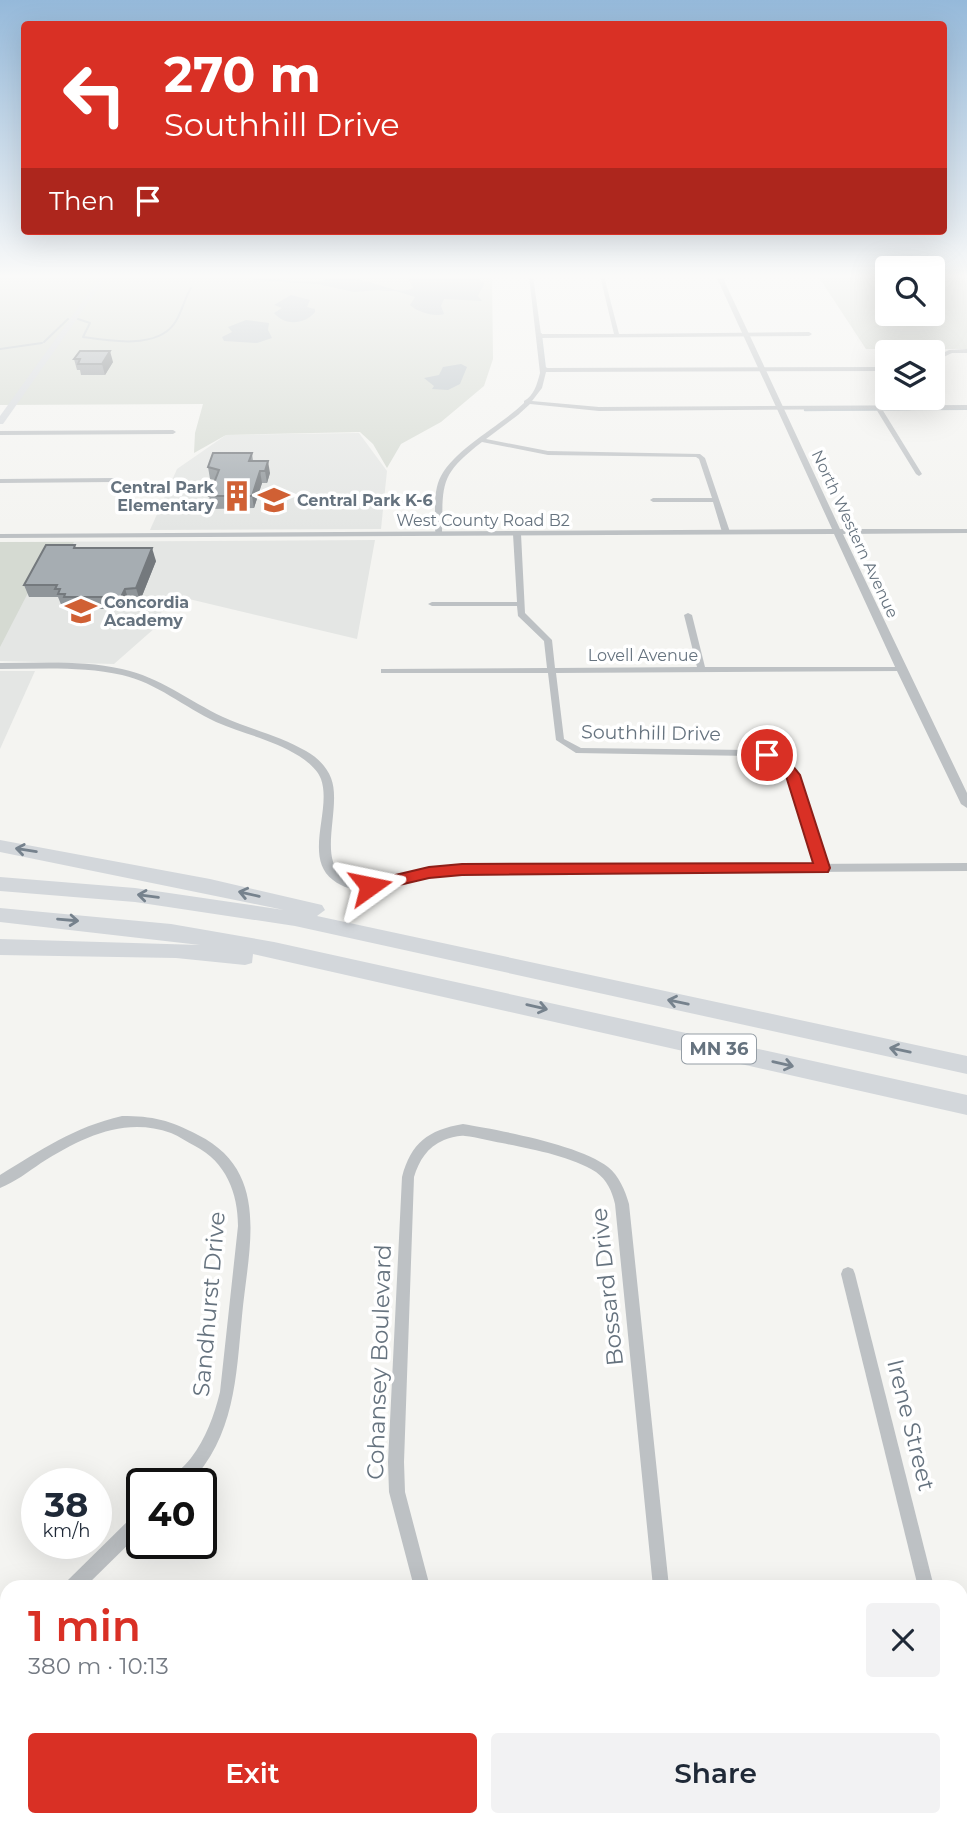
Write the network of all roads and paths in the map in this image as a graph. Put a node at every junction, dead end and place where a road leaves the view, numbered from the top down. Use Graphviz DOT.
graph roads {
  1 [pos="43,361"];
  2 [pos="541,361"];
  3 [pos="758,361"];
  4 [pos="762,369"];
  5 [pos="875,369"];
  6 [pos="542,370"];
  7 [pos="526,402"];
  8 [pos="945,407"];
  9 [pos="967,407"];
  10 [pos="780,408"];
  11 [pos="875,408"];
  12 [pos="879,410"];
  13 [pos="0,422"];
  14 [pos="173,432"];
  15 [pos="0,433"];
  16 [pos="482,440"];
  17 [pos="919,474"];
  18 [pos="114,480"];
  19 [pos="0,481"];
  20 [pos="653,500"];
  21 [pos="716,500"];
  22 [pos="967,531"];
  23 [pos="839,532"];
  24 [pos="726,533"];
  25 [pos="438,534"];
  26 [pos="517,534"];
  27 [pos="0,536"];
  28 [pos="432,604"];
  29 [pos="520,604"];
  30 [pos="688,615"];
  31 [pos="0,666"];
  32 [pos="901,669"];
  33 [pos="384,671"];
  34 [pos="552,671"];
  35 [pos="702,671"];
  36 [pos="967,804"];
  37 [pos="0,846"];
  38 [pos="326,863"];
  39 [pos="967,867"];
  40 [pos="822,868"];
  41 [pos="0,884"];
  42 [pos="0,915"];
  43 [pos="0,947"];
  44 [pos="110,950"];
  45 [pos="0,958"];
  46 [pos="480,958"];
  47 [pos="471,992"];
  48 [pos="967,1065"];
  49 [pos="967,1105"];
  50 [pos="408,1177"];
  51 [pos="0,1182"];
  52 [pos="848,1274"];
  53 [pos="192,1468"];
  54 [pos="126,1536"];
  55 [pos="80,1580"];
  56 [pos="420,1580"];
  57 [pos="660,1580"];
  58 [pos="924,1580"];
  1 -- 13 [label="main road"];
  2 -- 6 [label="street"];
  3 -- 4 [label="street, North Western Avenue"];
  4 -- 5 [label="street"];
  4 -- 6 [label="street"];
  4 -- 10 [label="street, North Western Avenue"];
  6 -- 7 [label="street"];
  7 -- 10 [label="street"];
  7 -- 16 [label="street"];
  8 -- 9 [label="street"];
  10 -- 11 [label="street"];
  10 -- 23 [label="street, North Western Avenue"];
  12 -- 17 [label="street"];
  14 -- 15 [label="street"];
  16 -- 21 [label="street"];
  16 -- 25 [label="street"];
  18 -- 19 [label="street"];
  20 -- 21 [label="street"];
  21 -- 24 [label="street"];
  22 -- 23 [label="street, West County Road B2"];
  23 -- 24 [label="street, West County Road B2"];
  23 -- 32 [label="street, North Western Avenue"];
  24 -- 26 [label="street, West County Road B2"];
  25 -- 26 [label="street, West County Road B2"];
  25 -- 27 [label="street, West County Road B2"];
  26 -- 29 [label="street"];
  28 -- 29 [label="street"];
  29 -- 34 [label="street, Southhill Drive"];
  30 -- 35 [label="street"];
  31 -- 38 [label="street"];
  32 -- 35 [label="street, Lovell Avenue"];
  32 -- 36 [label="street, North Western Avenue"];
  33 -- 34 [label="street, Lovell Avenue"];
  34 -- 35 [label="street, Lovell Avenue"];
  34 -- 40 [label="street, Southhill Drive"];
  46 -- 37 [label="highway, one-way"];
  38 -- 40 [label="street"];
  39 -- 40 [label="street"];
  46 -- 41 [label="highway, MN 36, one-way"];
  42 -- 47 [label="highway, MN 36, one-way"];
  43 -- 44 [label="highway"];
  44 -- 45 [label="highway"];
  44 -- 47 [label="highway"];
  48 -- 46 [label="highway, MN 36, one-way"];
  47 -- 49 [label="highway, MN 36, one-way"];
  50 -- 56 [label="street, Cohansey Boulevard"];
  50 -- 57 [label="street, Bossard Drive"];
  51 -- 53 [label="street, Sandhurst Drive"];
  52 -- 58 [label="street, Irene Street"];
  54 -- 55 [label="street"];
}
